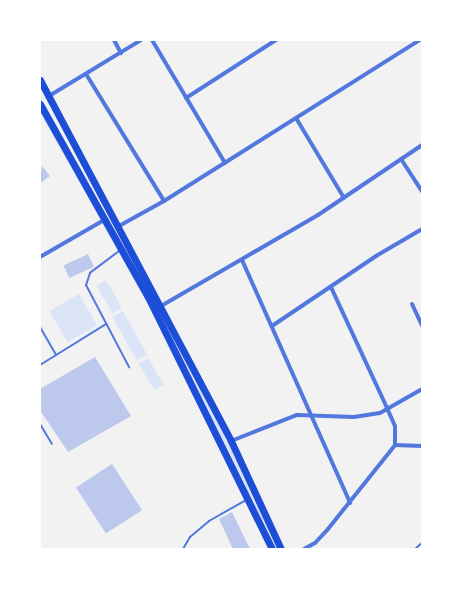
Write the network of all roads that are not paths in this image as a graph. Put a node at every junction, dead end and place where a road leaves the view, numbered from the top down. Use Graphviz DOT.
graph roads {
  1 [pos="114,40"];
  2 [pos="141,40"];
  3 [pos="152,40"];
  4 [pos="276,40"];
  5 [pos="420,40"];
  6 [pos="121,53"];
  7 [pos="86,74"];
  8 [pos="40,80"];
  9 [pos="48,96"];
  10 [pos="186,98"];
  11 [pos="40,104"];
  12 [pos="296,118"];
  13 [pos="422,146"];
  14 [pos="401,159"];
  15 [pos="225,163"];
  16 [pos="422,191"];
  17 [pos="344,198"];
  18 [pos="164,201"];
  19 [pos="104,220"];
  20 [pos="119,226"];
  21 [pos="422,229"];
  22 [pos="121,250"];
  23 [pos="40,258"];
  24 [pos="242,260"];
  25 [pos="331,286"];
  26 [pos="412,304"];
  27 [pos="161,306"];
  28 [pos="106,324"];
  29 [pos="422,325"];
  30 [pos="272,326"];
  31 [pos="40,327"];
  32 [pos="56,355"];
  33 [pos="40,365"];
  34 [pos="128,367"];
  35 [pos="422,389"];
  36 [pos="388,410"];
  37 [pos="308,413"];
  38 [pos="40,424"];
  39 [pos="231,441"];
  40 [pos="52,444"];
  41 [pos="394,445"];
  42 [pos="422,446"];
  43 [pos="246,500"];
  44 [pos="350,503"];
  45 [pos="422,543"];
  46 [pos="184,549"];
  47 [pos="272,549"];
  48 [pos="281,549"];
  49 [pos="304,549"];
  50 [pos="414,549"];
  1 -- 6 [label="street"];
  2 -- 6 [label="street"];
  3 -- 10 [label="street"];
  4 -- 10 [label="street"];
  5 -- 12 [label="street"];
  6 -- 7 [label="street"];
  7 -- 9 [label="street"];
  7 -- 18 [label="street"];
  8 -- 9 [label="highway"];
  9 -- 20 [label="highway"];
  10 -- 15 [label="street"];
  11 -- 19 [label="highway"];
  12 -- 15 [label="street"];
  12 -- 17 [label="street"];
  13 -- 14 [label="street"];
  14 -- 16 [label="street"];
  14 -- 17 [label="street"];
  15 -- 18 [label="street"];
  17 -- 24 [label="street"];
  18 -- 20 [label="street"];
  19 -- 22 [label="highway"];
  19 -- 23 [label="street"];
  20 -- 27 [label="highway"];
  21 -- 25 [label="street"];
  22 -- 28 [label="lane"];
  22 -- 43 [label="highway"];
  24 -- 27 [label="street"];
  24 -- 30 [label="street"];
  25 -- 30 [label="street"];
  25 -- 36 [label="street"];
  26 -- 29 [label="street"];
  27 -- 39 [label="highway"];
  28 -- 32 [label="lane"];
  28 -- 34 [label="lane"];
  30 -- 37 [label="street"];
  31 -- 32 [label="lane"];
  32 -- 33 [label="lane"];
  35 -- 36 [label="street"];
  36 -- 37 [label="street"];
  36 -- 41 [label="street"];
  37 -- 39 [label="street"];
  37 -- 44 [label="street"];
  38 -- 40 [label="lane"];
  39 -- 48 [label="highway"];
  41 -- 42 [label="street"];
  41 -- 44 [label="street"];
  43 -- 46 [label="lane"];
  43 -- 47 [label="highway"];
  44 -- 49 [label="street"];
  45 -- 50 [label="lane"];
}
